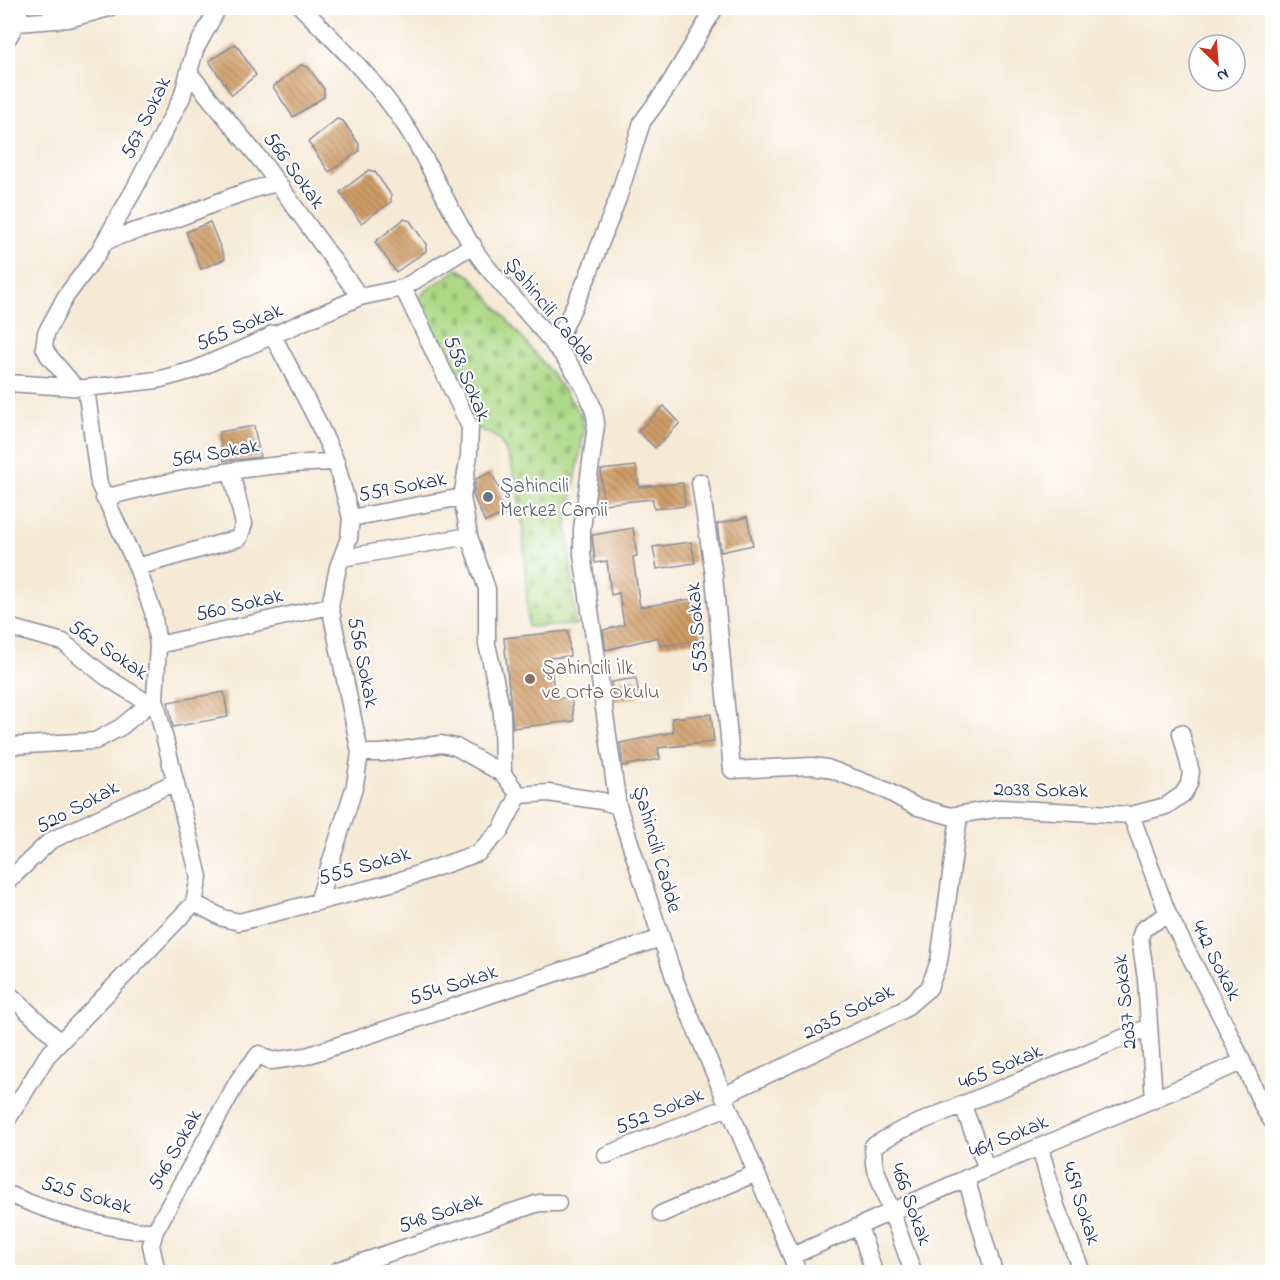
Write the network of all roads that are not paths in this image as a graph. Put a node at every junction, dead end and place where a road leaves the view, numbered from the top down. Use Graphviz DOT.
graph roads {
  1 [pos="109,8"];
  2 [pos="218,8"];
  3 [pos="302,8"];
  4 [pos="715,8"];
  5 [pos="18,15"];
  6 [pos="8,38"];
  7 [pos="190,74"];
  8 [pos="278,183"];
  9 [pos="105,242"];
  10 [pos="472,245"];
  11 [pos="403,288"];
  12 [pos="360,297"];
  13 [pos="272,334"];
  14 [pos="555,347"];
  15 [pos="8,383"];
  16 [pos="80,387"];
  17 [pos="336,462"];
  18 [pos="231,472"];
  19 [pos="700,482"];
  20 [pos="462,497"];
  21 [pos="104,498"];
  22 [pos="351,518"];
  23 [pos="469,536"];
  24 [pos="342,558"];
  25 [pos="137,567"];
  26 [pos="330,606"];
  27 [pos="8,627"];
  28 [pos="158,645"];
  29 [pos="152,701"];
  30 [pos="1181,733"];
  31 [pos="8,746"];
  32 [pos="360,753"];
  33 [pos="732,770"];
  34 [pos="503,774"];
  35 [pos="175,782"];
  36 [pos="519,795"];
  37 [pos="618,806"];
  38 [pos="1131,815"];
  39 [pos="959,816"];
  40 [pos="8,881"];
  41 [pos="318,902"];
  42 [pos="194,903"];
  43 [pos="1168,914"];
  44 [pos="661,938"];
  45 [pos="8,993"];
  46 [pos="1149,1027"];
  47 [pos="60,1041"];
  48 [pos="259,1054"];
  49 [pos="1242,1062"];
  50 [pos="1154,1100"];
  51 [pos="725,1102"];
  52 [pos="963,1106"];
  53 [pos="8,1119"];
  54 [pos="1272,1121"];
  55 [pos="1040,1147"];
  56 [pos="872,1150"];
  57 [pos="606,1155"];
  58 [pos="987,1169"];
  59 [pos="756,1173"];
  60 [pos="966,1178"];
  61 [pos="8,1194"];
  62 [pos="558,1203"];
  63 [pos="892,1210"];
  64 [pos="661,1214"];
  65 [pos="859,1226"];
  66 [pos="155,1231"];
  67 [pos="792,1256"];
  68 [pos="339,1271"];
  69 [pos="157,1272"];
  70 [pos="798,1272"];
  71 [pos="874,1272"];
  72 [pos="913,1272"];
  73 [pos="994,1272"];
  74 [pos="1082,1272"];
  1 -- 5 [label="street"];
  2 -- 7 [label="street, 567 Sokak"];
  3 -- 10 [label="street, Şahincili Cadde"];
  4 -- 14 [label="street"];
  5 -- 6 [label="street"];
  7 -- 8 [label="street, 566 Sokak"];
  7 -- 9 [label="street, 567 Sokak"];
  8 -- 9 [label="street"];
  8 -- 12 [label="street, 566 Sokak"];
  9 -- 16 [label="street, 567 Sokak"];
  10 -- 11 [label="street, 565 Sokak"];
  10 -- 14 [label="street, Şahincili Cadde"];
  11 -- 12 [label="street, 565 Sokak"];
  11 -- 20 [label="street, 558 Sokak"];
  12 -- 13 [label="street, 565 Sokak"];
  13 -- 16 [label="street, 565 Sokak"];
  13 -- 17 [label="street, 556 Sokak"];
  14 -- 37 [label="street, Şahincili Cadde"];
  15 -- 16 [label="street, 565 Sokak"];
  16 -- 21 [label="street"];
  17 -- 18 [label="street, 564 Sokak"];
  17 -- 22 [label="street, 556 Sokak"];
  18 -- 21 [label="street, 564 Sokak"];
  18 -- 25 [label="street"];
  19 -- 33 [label="street, 553 Sokak"];
  20 -- 22 [label="street, 559 Sokak"];
  20 -- 23 [label="street, 558 Sokak"];
  21 -- 25 [label="street"];
  22 -- 24 [label="street, 556 Sokak"];
  23 -- 24 [label="street"];
  23 -- 34 [label="street, 558 Sokak"];
  24 -- 26 [label="street, 556 Sokak"];
  25 -- 28 [label="street"];
  26 -- 28 [label="street, 560 Sokak"];
  26 -- 32 [label="street, 556 Sokak"];
  27 -- 29 [label="street, 562 Sokak"];
  28 -- 29 [label="street"];
  29 -- 31 [label="street"];
  29 -- 35 [label="street"];
  30 -- 38 [label="street, 2038 Sokak"];
  32 -- 34 [label="street"];
  32 -- 41 [label="street, 556 Sokak"];
  33 -- 39 [label="street, 2038 Sokak"];
  34 -- 36 [label="street"];
  35 -- 40 [label="street, 520 Sokak"];
  35 -- 42 [label="street"];
  36 -- 37 [label="street"];
  36 -- 41 [label="street, 555 Sokak"];
  37 -- 44 [label="street, Şahincili Cadde"];
  38 -- 39 [label="street, 2038 Sokak"];
  38 -- 43 [label="street, 442 Sokak"];
  39 -- 51 [label="street, 2035 Sokak"];
  41 -- 42 [label="street, 555 Sokak"];
  42 -- 47 [label="street"];
  43 -- 46 [label="street, 2037 Sokak"];
  43 -- 49 [label="street, 442 Sokak"];
  44 -- 48 [label="street, 554 Sokak"];
  44 -- 51 [label="street, Şahincili Cadde"];
  45 -- 47 [label="street"];
  46 -- 50 [label="street, 2037 Sokak"];
  46 -- 52 [label="street, 465 Sokak"];
  47 -- 53 [label="street"];
  48 -- 66 [label="street, 546 Sokak"];
  49 -- 50 [label="street, 461 Sokak"];
  49 -- 54 [label="street, 442 Sokak"];
  50 -- 55 [label="street, 461 Sokak"];
  51 -- 57 [label="street, 552 Sokak"];
  51 -- 59 [label="street, Şahincili Cadde"];
  52 -- 56 [label="street, 465 Sokak"];
  52 -- 58 [label="street"];
  55 -- 58 [label="street, 461 Sokak"];
  55 -- 74 [label="street, 459 Sokak"];
  56 -- 63 [label="street, 466 Sokak"];
  58 -- 60 [label="street, 461 Sokak"];
  59 -- 64 [label="street"];
  59 -- 67 [label="street, Şahincili Cadde"];
  60 -- 63 [label="street, 461 Sokak"];
  60 -- 73 [label="street"];
  61 -- 66 [label="street, 525 Sokak"];
  62 -- 68 [label="street, 548 Sokak"];
  63 -- 65 [label="street, 461 Sokak"];
  63 -- 72 [label="street, 466 Sokak"];
  65 -- 67 [label="street, 461 Sokak"];
  65 -- 71 [label="street"];
  66 -- 69 [label="street, 546 Sokak"];
  67 -- 70 [label="street, Şahincili Cadde"];
}
